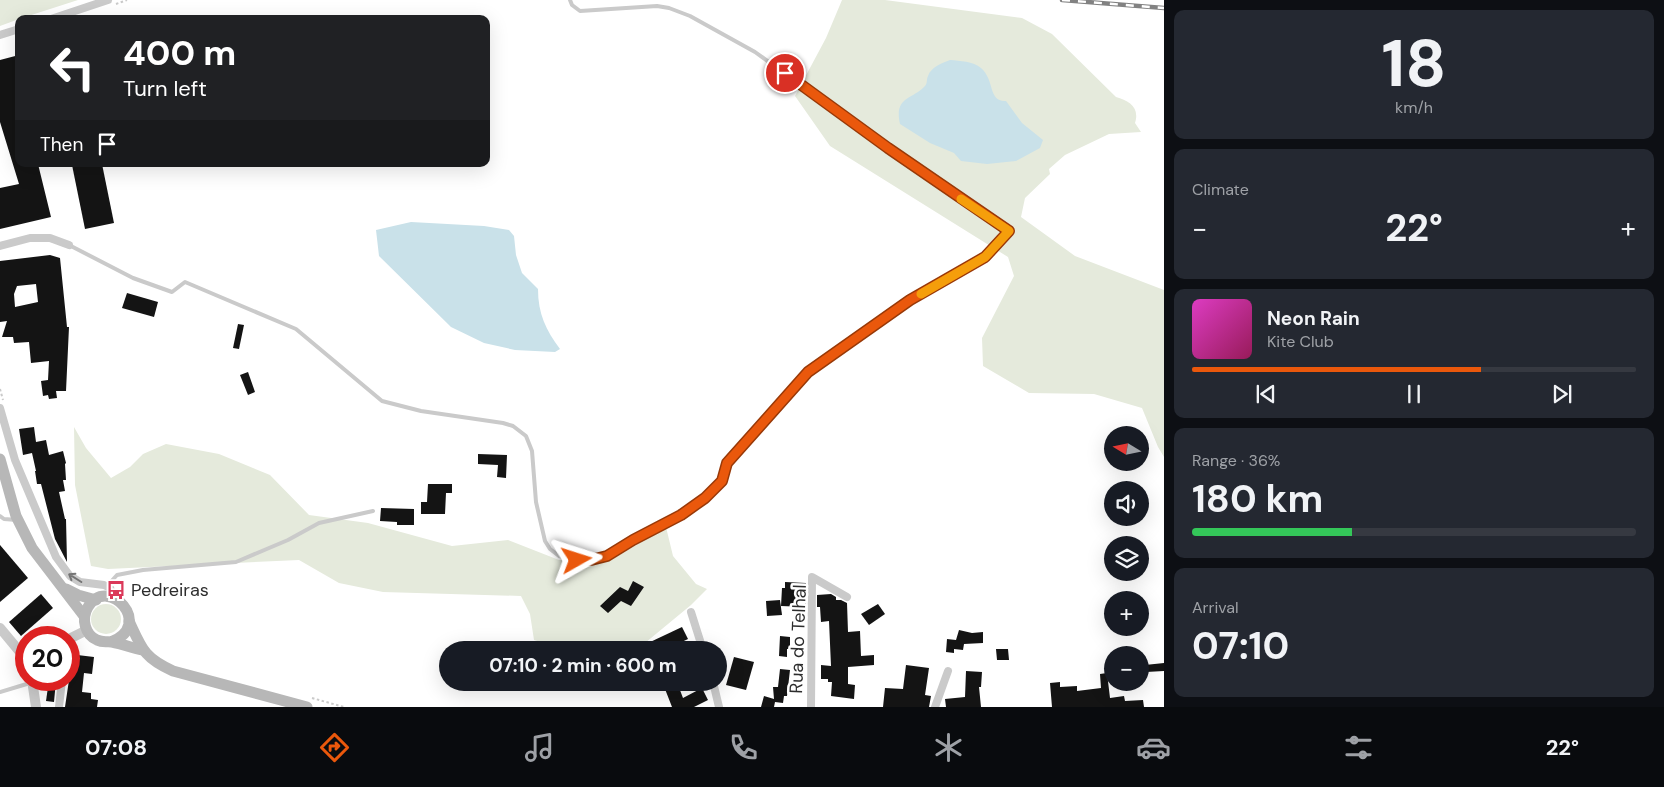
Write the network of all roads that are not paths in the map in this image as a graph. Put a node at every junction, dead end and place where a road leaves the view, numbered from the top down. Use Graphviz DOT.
graph roads {
  1 [pos="108,0"];
  2 [pos="570,0"];
  3 [pos="63,15"];
  4 [pos="15,30"];
  5 [pos="0,35"];
  6 [pos="69,245"];
  7 [pos="0,246"];
  8 [pos="2,406"];
  9 [pos="0,459"];
  10 [pos="373,511"];
  11 [pos="0,516"];
  12 [pos="18,520"];
  13 [pos="107,586"];
  14 [pos="62,587"];
  15 [pos="847,597"];
  16 [pos="115,598"];
  17 [pos="96,600"];
  18 [pos="691,612"];
  19 [pos="84,616"];
  20 [pos="129,622"];
  21 [pos="0,628"];
  22 [pos="87,630"];
  23 [pos="80,634"];
  24 [pos="700,641"];
  25 [pos="112,642"];
  26 [pos="15,648"];
  27 [pos="142,650"];
  28 [pos="948,671"];
  29 [pos="15,687"];
  30 [pos="34,691"];
  31 [pos="61,691"];
  32 [pos="715,691"];
  33 [pos="0,692"];
  34 [pos="307,702"];
  35 [pos="36,707"];
  36 [pos="59,707"];
  37 [pos="719,707"];
  38 [pos="811,707"];
  39 [pos="935,707"];
  1 -- 3 [label="street"];
  2 -- 6 [label="lane"];
  4 -- 5 [label="street"];
  6 -- 7 [label="street"];
  13 -- 8 [label="street, one-way"];
  9 -- 12 [label="main road"];
  10 -- 13 [label="lane"];
  11 -- 12 [label="lane"];
  12 -- 14 [label="main road"];
  13 -- 16 [label="street"];
  14 -- 17 [label="main road"];
  14 -- 19 [label="main road"];
  15 -- 38 [label="street, Rua do Telhal"];
  16 -- 17 [label="main road"];
  16 -- 20 [label="main road"];
  17 -- 19 [label="main road"];
  18 -- 24 [label="street"];
  19 -- 22 [label="main road"];
  20 -- 25 [label="main road"];
  20 -- 27 [label="main road"];
  21 -- 26 [label="street"];
  22 -- 23 [label="street"];
  22 -- 25 [label="main road"];
  25 -- 27 [label="main road"];
  27 -- 34 [label="main road"];
  28 -- 39 [label="street"];
  29 -- 33 [label="lane"];
  30 -- 35 [label="street"];
  31 -- 36 [label="street"];
  32 -- 37 [label="street"];
}
